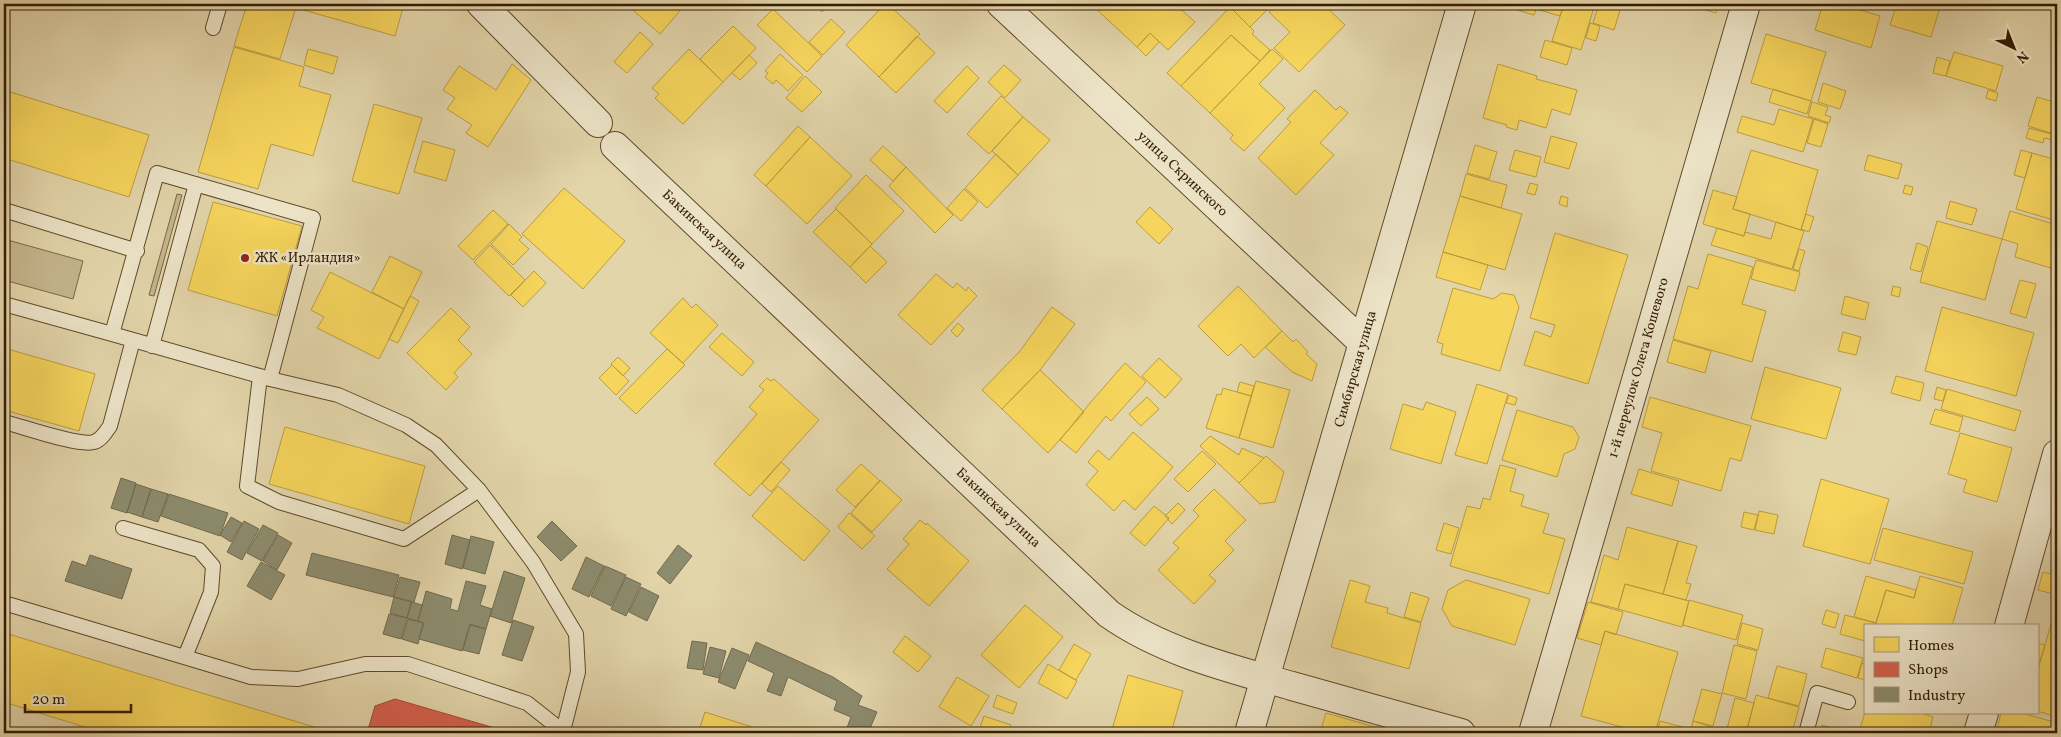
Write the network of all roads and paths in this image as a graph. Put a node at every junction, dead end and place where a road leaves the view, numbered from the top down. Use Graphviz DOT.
graph roads {
  1 [pos="220,4"];
  2 [pos="481,4"];
  3 [pos="1001,4"];
  4 [pos="1462,4"];
  5 [pos="1746,4"];
  6 [pos="213,28"];
  7 [pos="598,123"];
  8 [pos="615,146"];
  9 [pos="196,184"];
  10 [pos="4,210"];
  11 [pos="136,251"];
  12 [pos="4,304"];
  13 [pos="112,334"];
  14 [pos="133,340"];
  15 [pos="1363,343"];
  16 [pos="152,346"];
  17 [pos="265,377"];
  18 [pos="4,422"];
  19 [pos="2057,454"];
  20 [pos="479,490"];
  21 [pos="124,528"];
  22 [pos="4,603"];
  23 [pos="2009,624"];
  24 [pos="185,656"];
  25 [pos="1265,678"];
  26 [pos="1848,702"];
  27 [pos="1984,714"];
  28 [pos="564,732"];
  29 [pos="1249,733"];
  30 [pos="1462,733"];
  31 [pos="1533,733"];
  32 [pos="1806,733"];
  33 [pos="1978,733"];
  1 -- 6 [label="lane"];
  2 -- 7 [label="street"];
  3 -- 15 [label="street, улица Скринского"];
  4 -- 15 [label="street, Симбирская улица"];
  5 -- 31 [label="street, 1-й переулок Олега Кошевого"];
  8 -- 25 [label="street, Бакинская улица"];
  9 -- 11 [label="lane"];
  9 -- 16 [label="lane"];
  9 -- 17 [label="lane"];
  10 -- 11 [label="lane"];
  11 -- 13 [label="lane"];
  12 -- 13 [label="lane"];
  13 -- 14 [label="lane"];
  14 -- 16 [label="lane"];
  14 -- 18 [label="lane"];
  15 -- 25 [label="street, Симбирская улица"];
  16 -- 17 [label="lane"];
  17 -- 20 [label="lane"];
  17 -- 20 [label="lane"];
  19 -- 23 [label="street"];
  20 -- 28 [label="lane"];
  21 -- 24 [label="lane"];
  22 -- 24 [label="lane"];
  24 -- 28 [label="lane"];
  25 -- 29 [label="street, Симбирская улица"];
  25 -- 30 [label="street, Бакинская улица"];
  26 -- 32 [label="lane"];
  27 -- 33 [label="street"];
}
